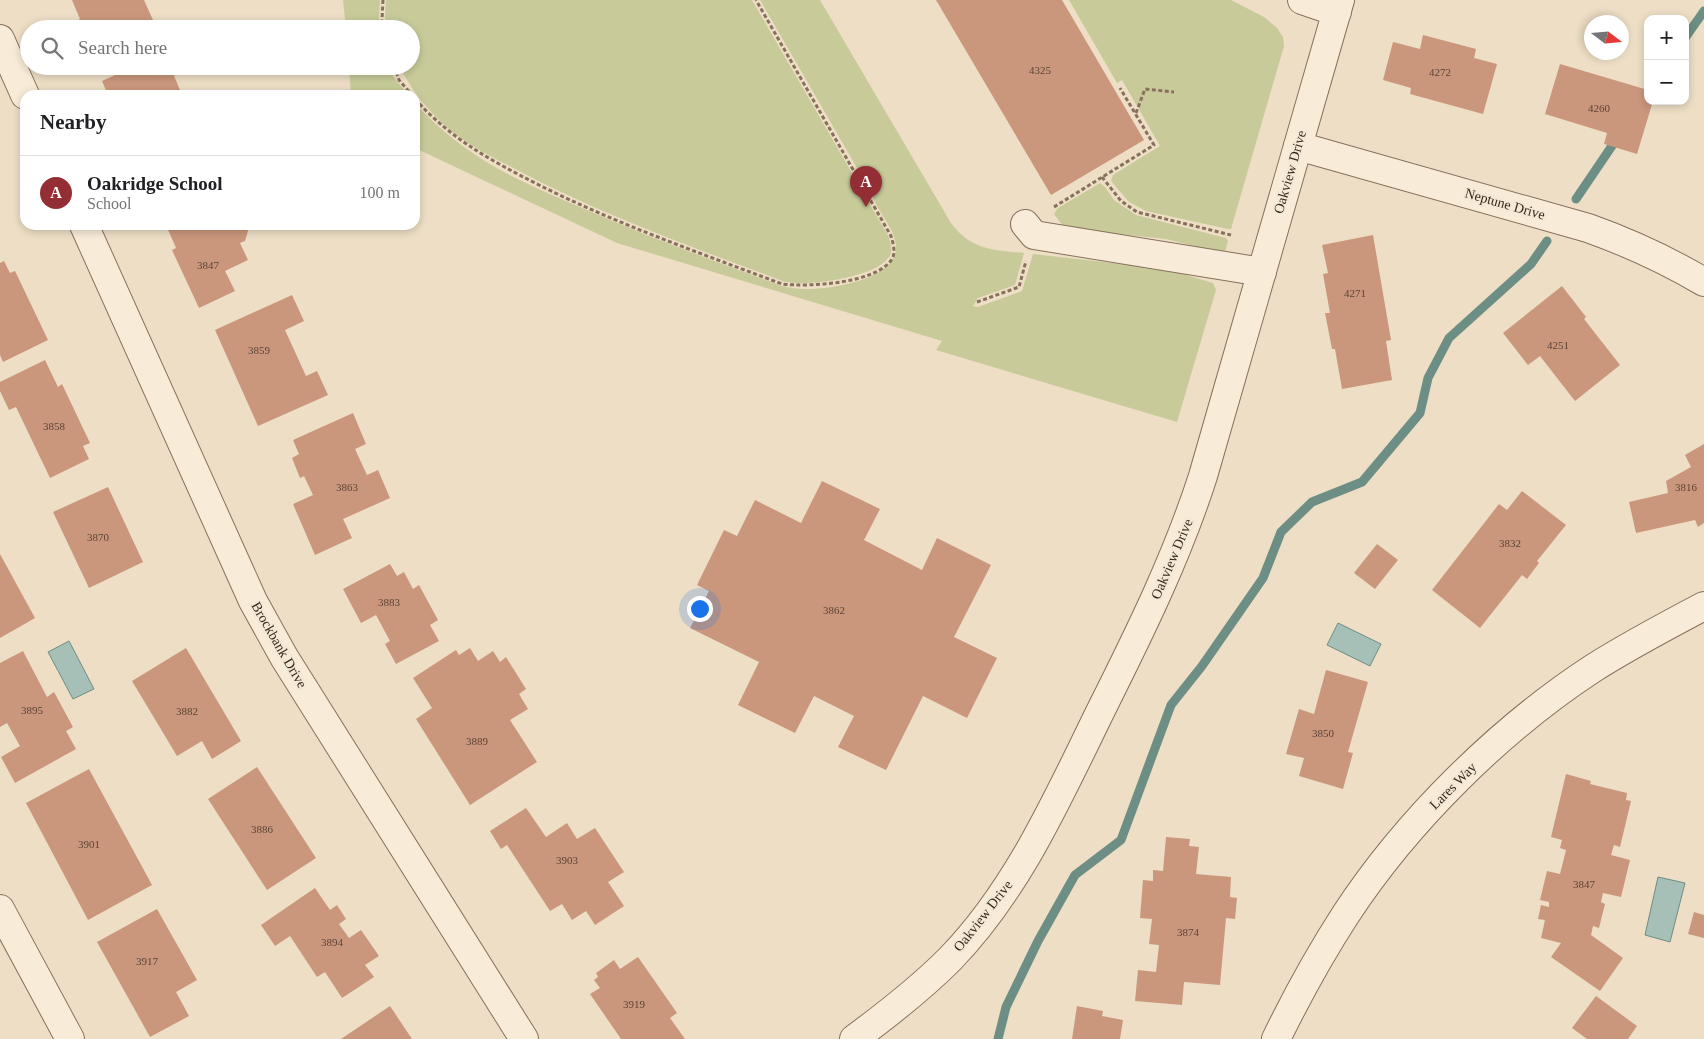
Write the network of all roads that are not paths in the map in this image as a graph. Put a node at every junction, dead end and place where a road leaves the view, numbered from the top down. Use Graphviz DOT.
graph roads {
  1 [pos="1302,0"];
  2 [pos="1339,6"];
  3 [pos="0,38"];
  4 [pos="23,90"];
  5 [pos="1298,146"];
  6 [pos="1025,224"];
  7 [pos="86,230"];
  8 [pos="1262,272"];
  9 [pos="1704,282"];
  10 [pos="1704,606"];
  11 [pos="0,909"];
  12 [pos="70,1039"];
  13 [pos="524,1039"];
  14 [pos="854,1039"];
  15 [pos="1276,1039"];
  1 -- 2 [label="street"];
  2 -- 5 [label="street, Oakview Drive"];
  3 -- 4 [label="street"];
  5 -- 8 [label="street, Oakview Drive"];
  5 -- 9 [label="street, Neptune Drive"];
  6 -- 8 [label="street"];
  7 -- 13 [label="street, Brockbank Drive"];
  8 -- 14 [label="street, Oakview Drive"];
  10 -- 15 [label="street, Lares Way"];
  11 -- 12 [label="street"];
}
